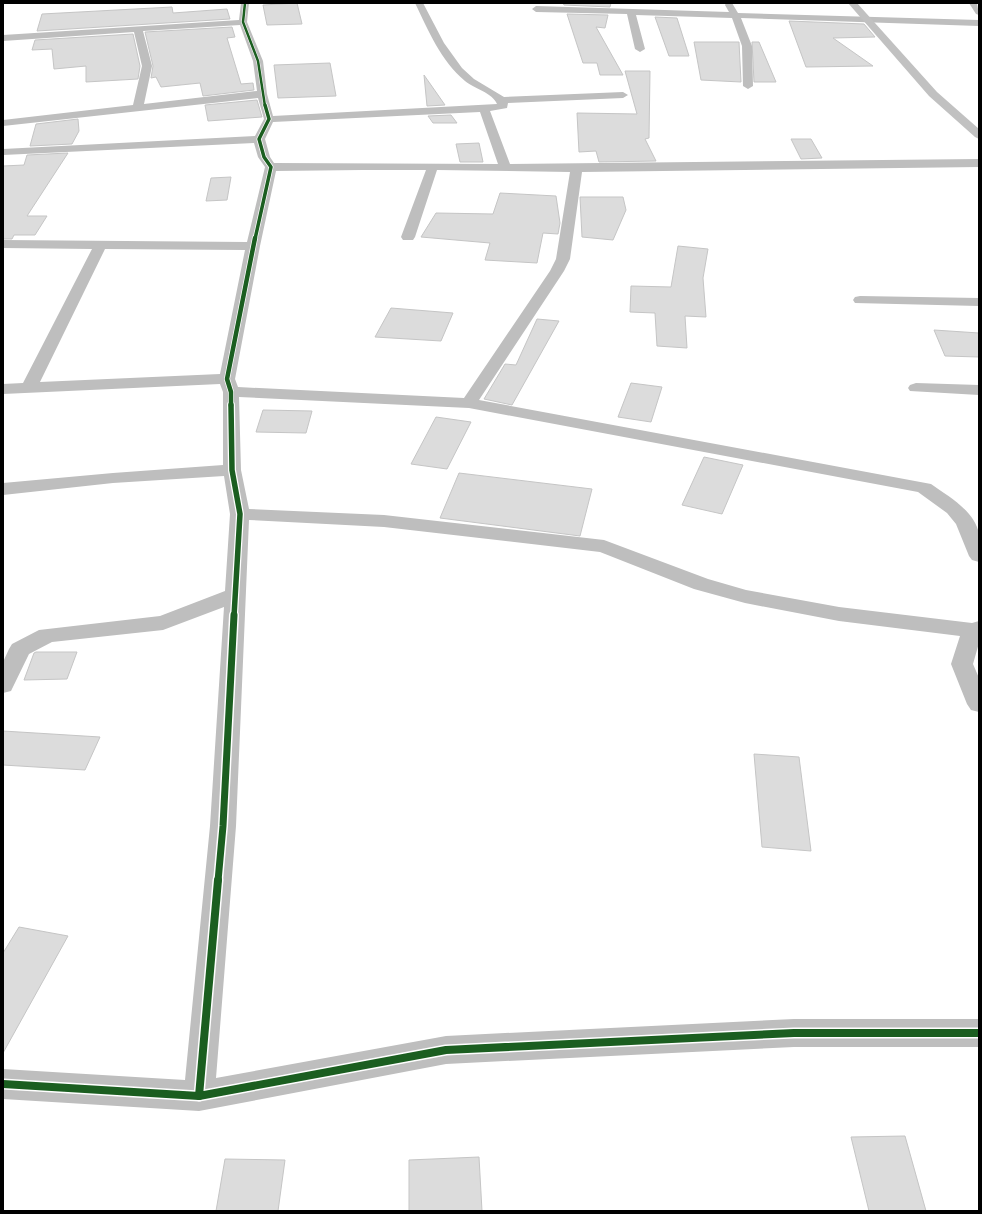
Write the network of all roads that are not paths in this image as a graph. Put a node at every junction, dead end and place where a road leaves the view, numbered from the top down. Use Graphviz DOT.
graph roads {
  1 [pos="245,3"];
  2 [pos="419,3"];
  3 [pos="728,3"];
  4 [pos="852,3"];
  5 [pos="973,3"];
  6 [pos="536,9"];
  7 [pos="631,12"];
  8 [pos="979,12"];
  9 [pos="735,15"];
  10 [pos="867,20"];
  11 [pos="243,22"];
  12 [pos="979,23"];
  13 [pos="138,28"];
  14 [pos="3,38"];
  15 [pos="640,49"];
  16 [pos="748,86"];
  17 [pos="262,94"];
  18 [pos="623,95"];
  19 [pos="501,100"];
  20 [pos="138,107"];
  21 [pos="484,109"];
  22 [pos="269,120"];
  23 [pos="21,122"];
  24 [pos="3,123"];
  25 [pos="978,133"];
  26 [pos="259,139"];
  27 [pos="8,141"];
  28 [pos="3,152"];
  29 [pos="979,163"];
  30 [pos="433,166"];
  31 [pos="505,166"];
  32 [pos="271,167"];
  33 [pos="577,168"];
  34 [pos="408,237"];
  35 [pos="3,244"];
  36 [pos="101,244"];
  37 [pos="253,246"];
  38 [pos="860,300"];
  39 [pos="979,302"];
  40 [pos="229,385"];
  41 [pos="30,386"];
  42 [pos="916,388"];
  43 [pos="3,389"];
  44 [pos="979,390"];
  45 [pos="469,403"];
  46 [pos="232,470"];
  47 [pos="3,489"];
  48 [pos="240,514"];
  49 [pos="972,523"];
  50 [pos="979,556"];
  51 [pos="235,596"];
  52 [pos="975,629"];
  53 [pos="3,685"];
  54 [pos="979,704"];
  55 [pos="979,1033"];
  56 [pos="3,1084"];
  57 [pos="199,1096"];
  1 -- 11 [label="street"];
  2 -- 19 [label="street"];
  3 -- 9 [label="street"];
  4 -- 10 [label="street"];
  5 -- 8 [label="street"];
  6 -- 7 [label="street"];
  7 -- 9 [label="street"];
  7 -- 15 [label="street"];
  9 -- 10 [label="street"];
  9 -- 16 [label="street"];
  10 -- 12 [label="street"];
  10 -- 25 [label="street"];
  11 -- 13 [label="street"];
  11 -- 17 [label="street"];
  13 -- 14 [label="street"];
  13 -- 20 [label="street"];
  17 -- 20 [label="street"];
  17 -- 22 [label="street"];
  18 -- 19 [label="street"];
  19 -- 21 [label="street"];
  20 -- 23 [label="street"];
  21 -- 22 [label="street"];
  21 -- 31 [label="street"];
  22 -- 26 [label="street"];
  23 -- 24 [label="street"];
  23 -- 27 [label="street"];
  26 -- 28 [label="street"];
  26 -- 32 [label="street"];
  29 -- 33 [label="street"];
  30 -- 31 [label="street"];
  30 -- 32 [label="street"];
  30 -- 34 [label="street"];
  31 -- 33 [label="street"];
  32 -- 37 [label="street"];
  33 -- 45 [label="street"];
  35 -- 36 [label="street"];
  36 -- 37 [label="street"];
  36 -- 41 [label="street"];
  37 -- 40 [label="street"];
  38 -- 39 [label="street"];
  40 -- 41 [label="street"];
  40 -- 45 [label="street"];
  40 -- 46 [label="street"];
  41 -- 43 [label="street"];
  42 -- 44 [label="street"];
  45 -- 49 [label="street"];
  46 -- 47 [label="street"];
  46 -- 48 [label="street"];
  48 -- 51 [label="street"];
  48 -- 52 [label="street"];
  49 -- 50 [label="street"];
  51 -- 53 [label="street"];
  51 -- 57 [label="street"];
  52 -- 54 [label="street"];
  55 -- 57 [label="street"];
  56 -- 57 [label="street"];
}
